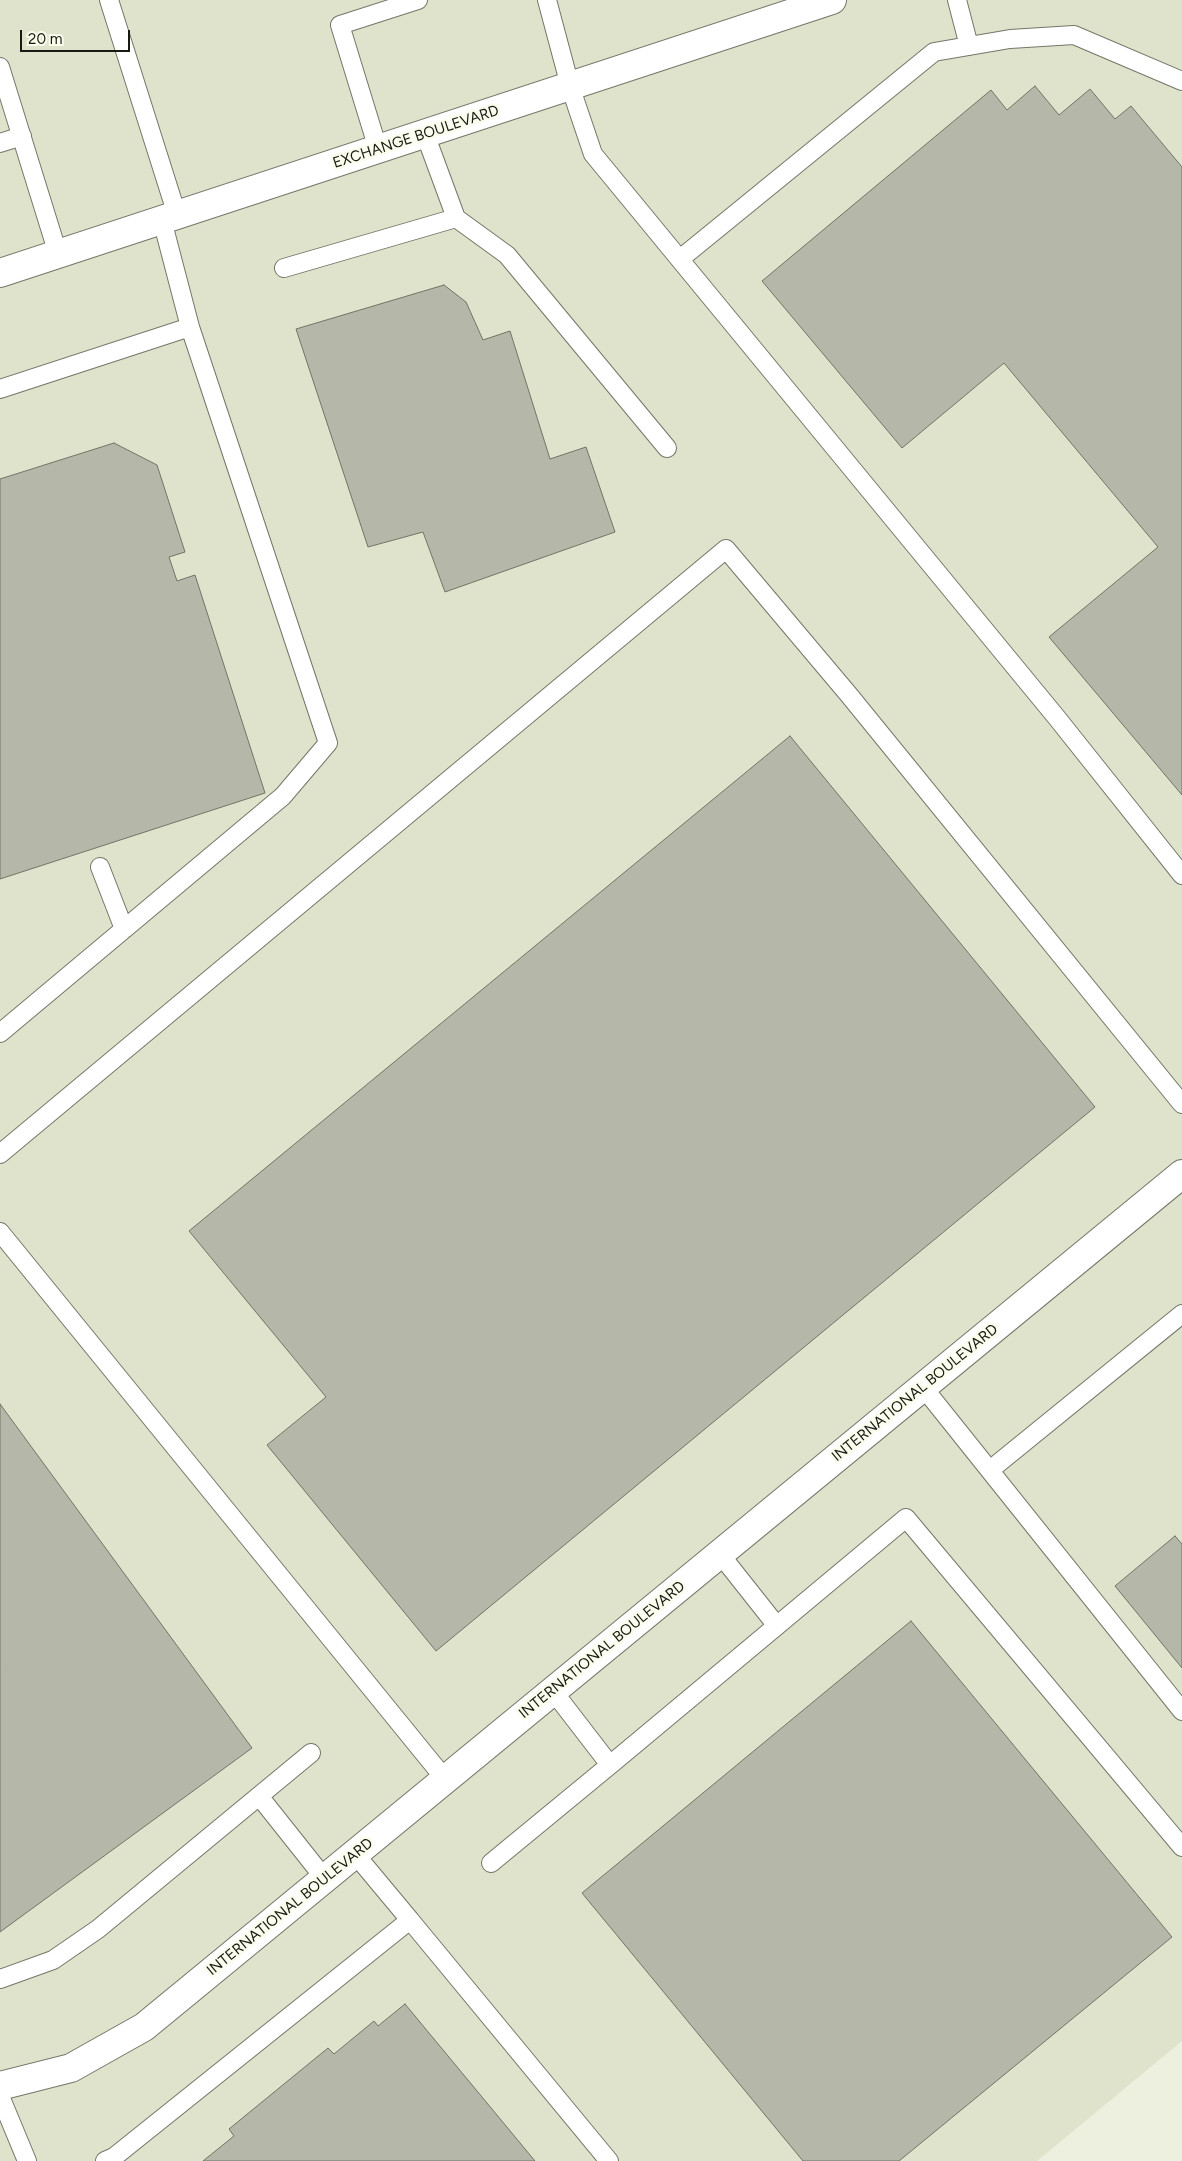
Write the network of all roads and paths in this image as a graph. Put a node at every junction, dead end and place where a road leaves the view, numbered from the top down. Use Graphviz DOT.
graph roads {
  1 [pos="109,0"];
  2 [pos="418,0"];
  3 [pos="547,0"];
  4 [pos="832,0"];
  5 [pos="957,0"];
  6 [pos="969,46"];
  7 [pos="0,67"];
  8 [pos="1182,81"];
  9 [pos="570,86"];
  10 [pos="425,134"];
  11 [pos="22,136"];
  12 [pos="0,143"];
  13 [pos="378,149"];
  14 [pos="170,218"];
  15 [pos="456,218"];
  16 [pos="58,254"];
  17 [pos="680,259"];
  18 [pos="284,268"];
  19 [pos="0,273"];
  20 [pos="190,327"];
  21 [pos="0,389"];
  22 [pos="667,448"];
  23 [pos="100,868"];
  24 [pos="1182,875"];
  25 [pos="124,929"];
  26 [pos="0,1033"];
  27 [pos="1182,1104"];
  28 [pos="0,1154"];
  29 [pos="1182,1174"];
  30 [pos="0,1232"];
  31 [pos="1182,1314"];
  32 [pos="923,1387"];
  33 [pos="990,1470"];
  34 [pos="720,1554"];
  35 [pos="777,1626"];
  36 [pos="553,1691"];
  37 [pos="1182,1711"];
  38 [pos="310,1753"];
  39 [pos="610,1765"];
  40 [pos="445,1779"];
  41 [pos="259,1796"];
  42 [pos="1182,1847"];
  43 [pos="355,1854"];
  44 [pos="492,1863"];
  45 [pos="325,1879"];
  46 [pos="410,1920"];
  47 [pos="0,1979"];
  48 [pos="0,2086"];
  49 [pos="0,2096"];
  50 [pos="27,2161"];
  51 [pos="105,2161"];
  52 [pos="609,2161"];
  1 -- 14 [label="lane"];
  2 -- 13 [label="lane"];
  3 -- 9 [label="lane"];
  4 -- 9 [label="street, EXCHANGE BOULEVARD"];
  5 -- 6 [label="lane"];
  6 -- 8 [label="lane"];
  6 -- 17 [label="lane"];
  7 -- 11 [label="lane"];
  9 -- 10 [label="street, EXCHANGE BOULEVARD"];
  9 -- 17 [label="lane"];
  10 -- 13 [label="street, EXCHANGE BOULEVARD"];
  10 -- 15 [label="lane"];
  11 -- 12 [label="lane"];
  11 -- 16 [label="lane"];
  13 -- 14 [label="street, EXCHANGE BOULEVARD"];
  14 -- 16 [label="street, EXCHANGE BOULEVARD"];
  14 -- 20 [label="lane"];
  15 -- 18 [label="lane"];
  15 -- 22 [label="lane"];
  16 -- 19 [label="street, EXCHANGE BOULEVARD"];
  17 -- 24 [label="lane"];
  20 -- 21 [label="lane"];
  20 -- 25 [label="lane"];
  23 -- 25 [label="lane"];
  25 -- 26 [label="lane"];
  27 -- 28 [label="lane"];
  29 -- 32 [label="street, INTERNATIONAL BOULEVARD"];
  30 -- 40 [label="lane"];
  31 -- 33 [label="lane"];
  32 -- 33 [label="lane"];
  32 -- 34 [label="street, INTERNATIONAL BOULEVARD"];
  33 -- 37 [label="lane"];
  34 -- 35 [label="lane"];
  34 -- 36 [label="street, INTERNATIONAL BOULEVARD"];
  35 -- 39 [label="lane"];
  35 -- 42 [label="lane"];
  36 -- 39 [label="lane"];
  36 -- 40 [label="street, INTERNATIONAL BOULEVARD"];
  38 -- 41 [label="lane"];
  39 -- 44 [label="lane"];
  40 -- 43 [label="street, INTERNATIONAL BOULEVARD"];
  41 -- 45 [label="lane"];
  41 -- 47 [label="lane"];
  43 -- 45 [label="street, INTERNATIONAL BOULEVARD"];
  43 -- 46 [label="lane"];
  45 -- 48 [label="street, INTERNATIONAL BOULEVARD"];
  46 -- 51 [label="lane"];
  46 -- 52 [label="lane"];
  49 -- 50 [label="lane"];
}
